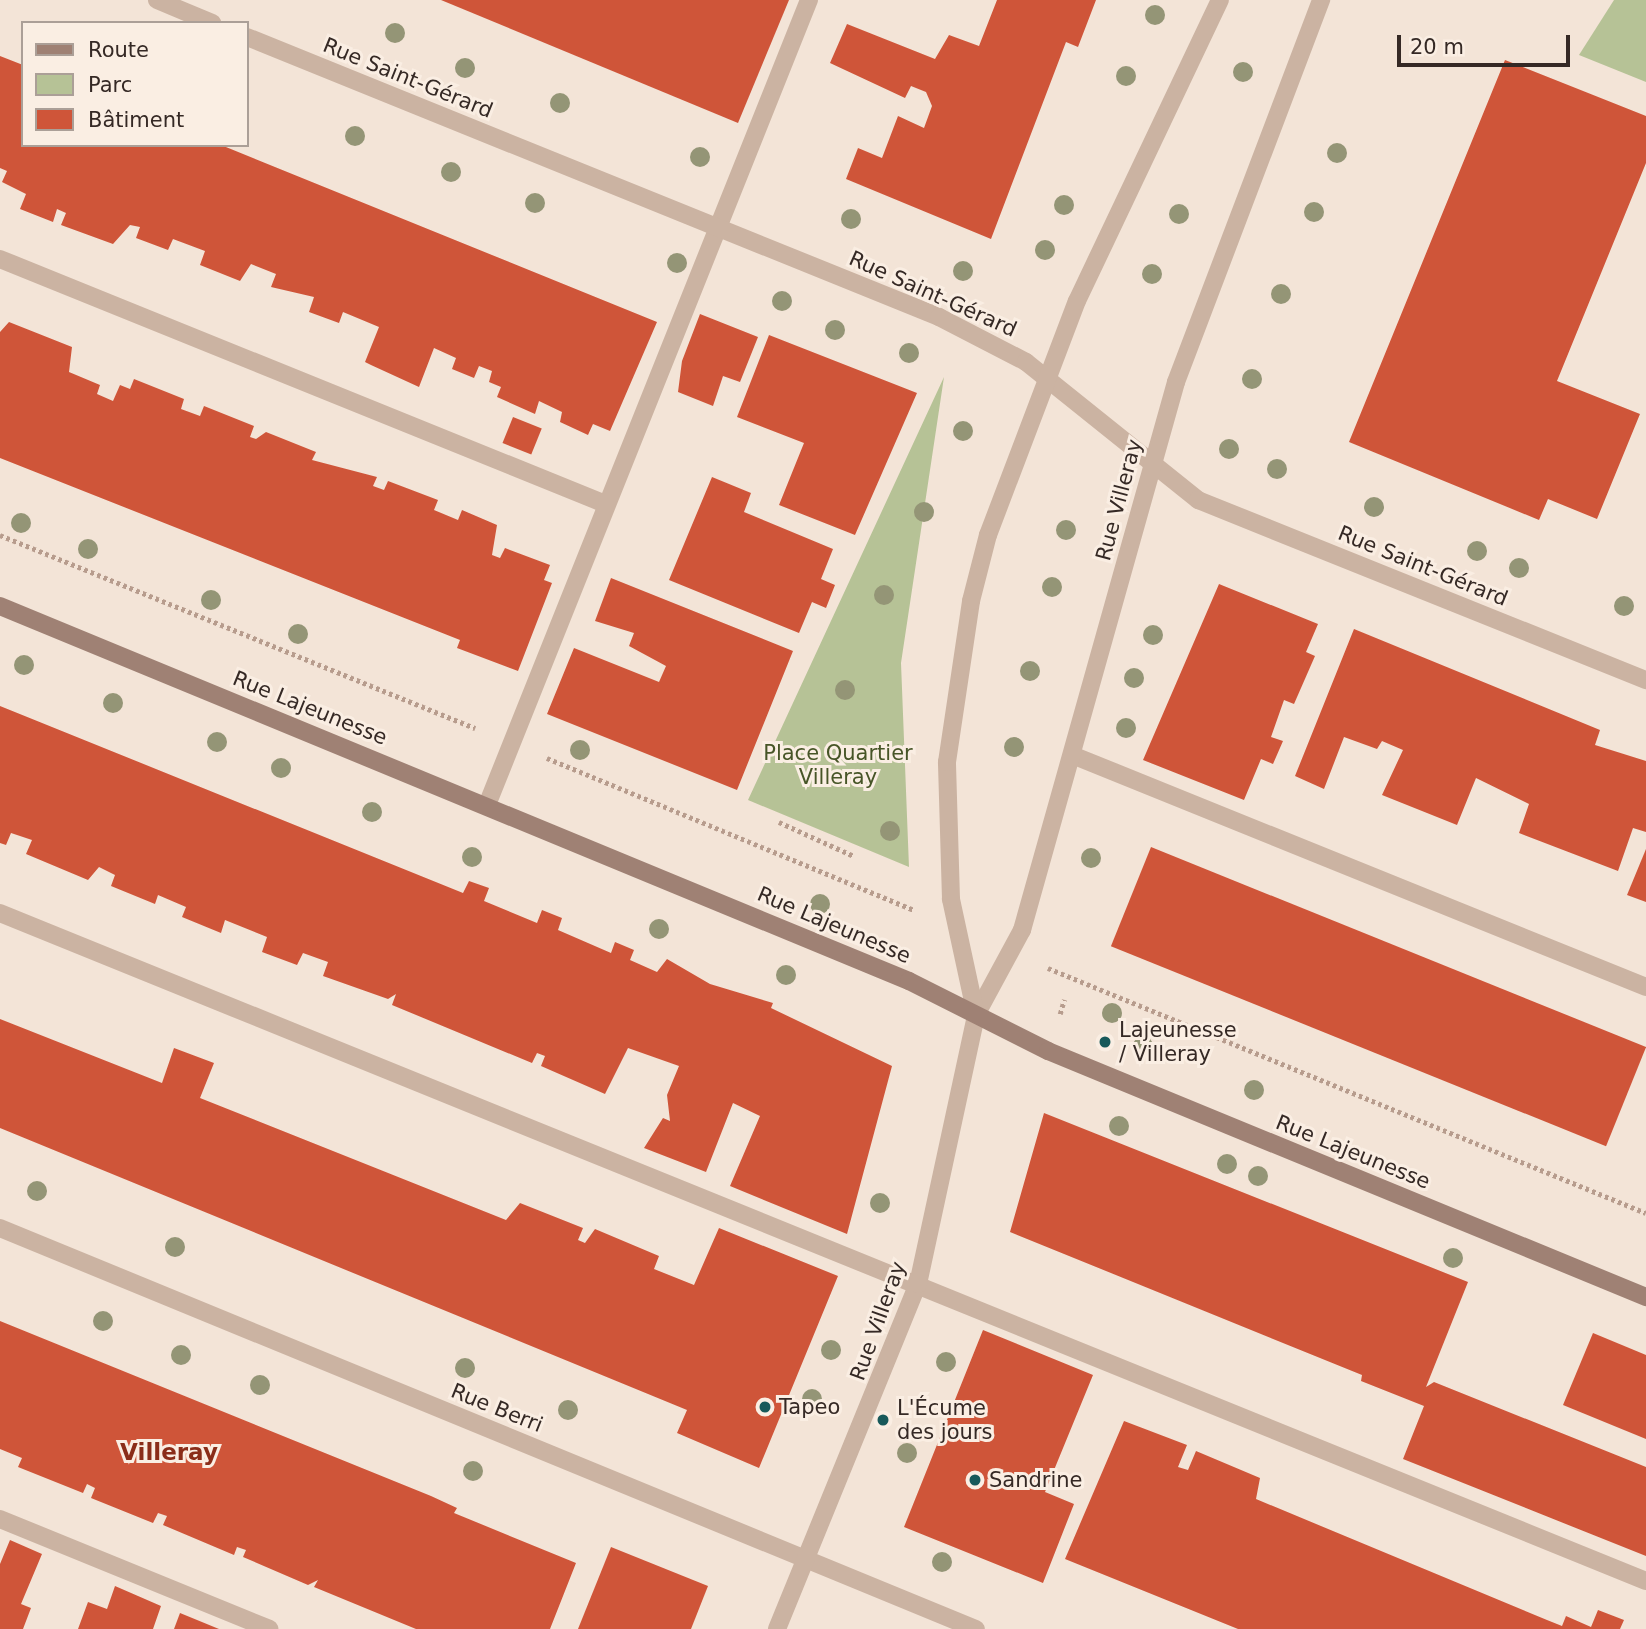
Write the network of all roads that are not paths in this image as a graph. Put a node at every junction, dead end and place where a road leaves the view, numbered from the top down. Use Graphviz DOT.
graph roads {
  1 [pos="157,0"];
  2 [pos="809,0"];
  3 [pos="1220,0"];
  4 [pos="1321,0"];
  5 [pos="207,21"];
  6 [pos="248,37"];
  7 [pos="715,228"];
  8 [pos="0,259"];
  9 [pos="1048,380"];
  10 [pos="1151,466"];
  11 [pos="603,503"];
  12 [pos="0,606"];
  13 [pos="1646,680"];
  14 [pos="1072,755"];
  15 [pos="487,805"];
  16 [pos="0,913"];
  17 [pos="1646,987"];
  18 [pos="976,1015"];
  19 [pos="0,1228"];
  20 [pos="918,1284"];
  21 [pos="1646,1297"];
  22 [pos="0,1519"];
  23 [pos="807,1560"];
  24 [pos="1646,1581"];
  25 [pos="269,1629"];
  26 [pos="777,1629"];
  27 [pos="976,1629"];
  1 -- 5 [label="street"];
  2 -- 7 [label="street"];
  3 -- 9 [label="street, Rue Villeray"];
  4 -- 10 [label="street, Rue Villeray"];
  6 -- 7 [label="street, Rue Saint-Gérard"];
  7 -- 9 [label="street, Rue Saint-Gérard"];
  7 -- 11 [label="street"];
  8 -- 11 [label="street"];
  9 -- 10 [label="street, Rue Saint-Gérard"];
  9 -- 18 [label="street, Rue Villeray"];
  10 -- 13 [label="street, Rue Saint-Gérard"];
  10 -- 14 [label="street, Rue Villeray"];
  11 -- 15 [label="street"];
  12 -- 15 [label="main road, Rue Lajeunesse"];
  14 -- 17 [label="street"];
  14 -- 18 [label="street, Rue Villeray"];
  15 -- 18 [label="main road, Rue Lajeunesse"];
  16 -- 20 [label="street"];
  18 -- 20 [label="street, Rue Villeray"];
  18 -- 21 [label="main road, Rue Lajeunesse"];
  19 -- 23 [label="street, Rue Berri"];
  20 -- 23 [label="street, Rue Villeray"];
  20 -- 24 [label="street"];
  22 -- 25 [label="street"];
  23 -- 26 [label="street, Rue Villeray"];
  23 -- 27 [label="street, Rue Berri"];
}
